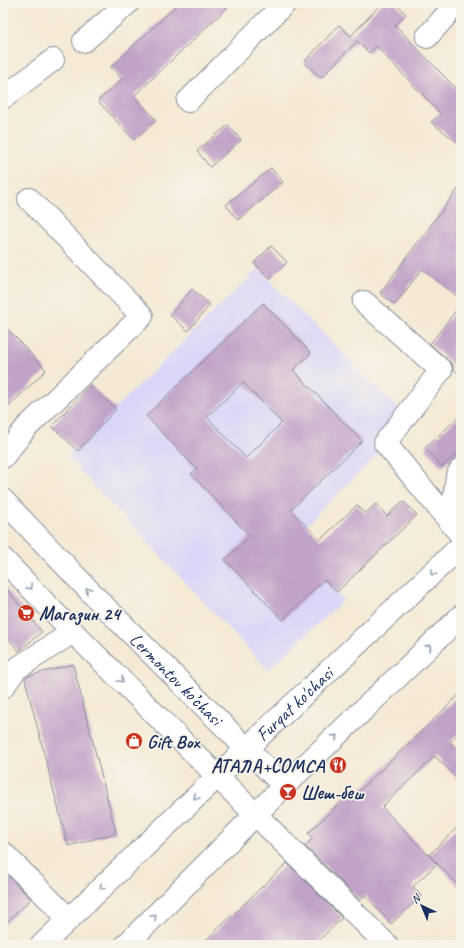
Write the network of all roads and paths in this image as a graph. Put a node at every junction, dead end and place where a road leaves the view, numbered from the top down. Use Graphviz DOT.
graph roads {
  1 [pos="128,3"];
  2 [pos="286,3"];
  3 [pos="457,3"];
  4 [pos="427,37"];
  5 [pos="84,41"];
  6 [pos="54,60"];
  7 [pos="3,98"];
  8 [pos="188,102"];
  9 [pos="28,199"];
  10 [pos="364,302"];
  11 [pos="3,457"];
  12 [pos="461,469"];
  13 [pos="3,500"];
  14 [pos="461,523"];
  15 [pos="461,535"];
  16 [pos="461,546"];
  17 [pos="3,559"];
  18 [pos="461,616"];
  19 [pos="73,632"];
  20 [pos="3,687"];
  21 [pos="246,749"];
  22 [pos="218,776"];
  23 [pos="284,786"];
  24 [pos="256,815"];
  25 [pos="3,853"];
  26 [pos="69,919"];
  27 [pos="42,945"];
  28 [pos="126,945"];
  29 [pos="388,945"];
  1 -- 5 [label="main road"];
  2 -- 8 [label="main road"];
  3 -- 4 [label="main road"];
  6 -- 7 [label="main road"];
  9 -- 11 [label="main road"];
  10 -- 15 [label="main road"];
  12 -- 14 [label="main road"];
  21 -- 13 [label="main road, Lermontov ko’chasi, one-way"];
  16 -- 21 [label="main road, Furqat ko'chasi, one-way"];
  17 -- 19 [label="main road, Lermontov ko’chasi, one-way"];
  23 -- 18 [label="main road, one-way"];
  19 -- 20 [label="main road"];
  19 -- 22 [label="main road, Lermontov ko’chasi, one-way"];
  21 -- 22 [label="main road, Furqat ko'chasi"];
  21 -- 23 [label="main road, Lermontov ko’chasi"];
  22 -- 24 [label="main road, Lermontov ko’chasi"];
  22 -- 26 [label="main road, Furqat ko'chasi, one-way"];
  23 -- 24 [label="main road"];
  28 -- 24 [label="main road, one-way"];
  24 -- 29 [label="main road, Lermontov ko’chasi"];
  25 -- 26 [label="main road"];
  26 -- 27 [label="main road, Furqat ko'chasi"];
}
